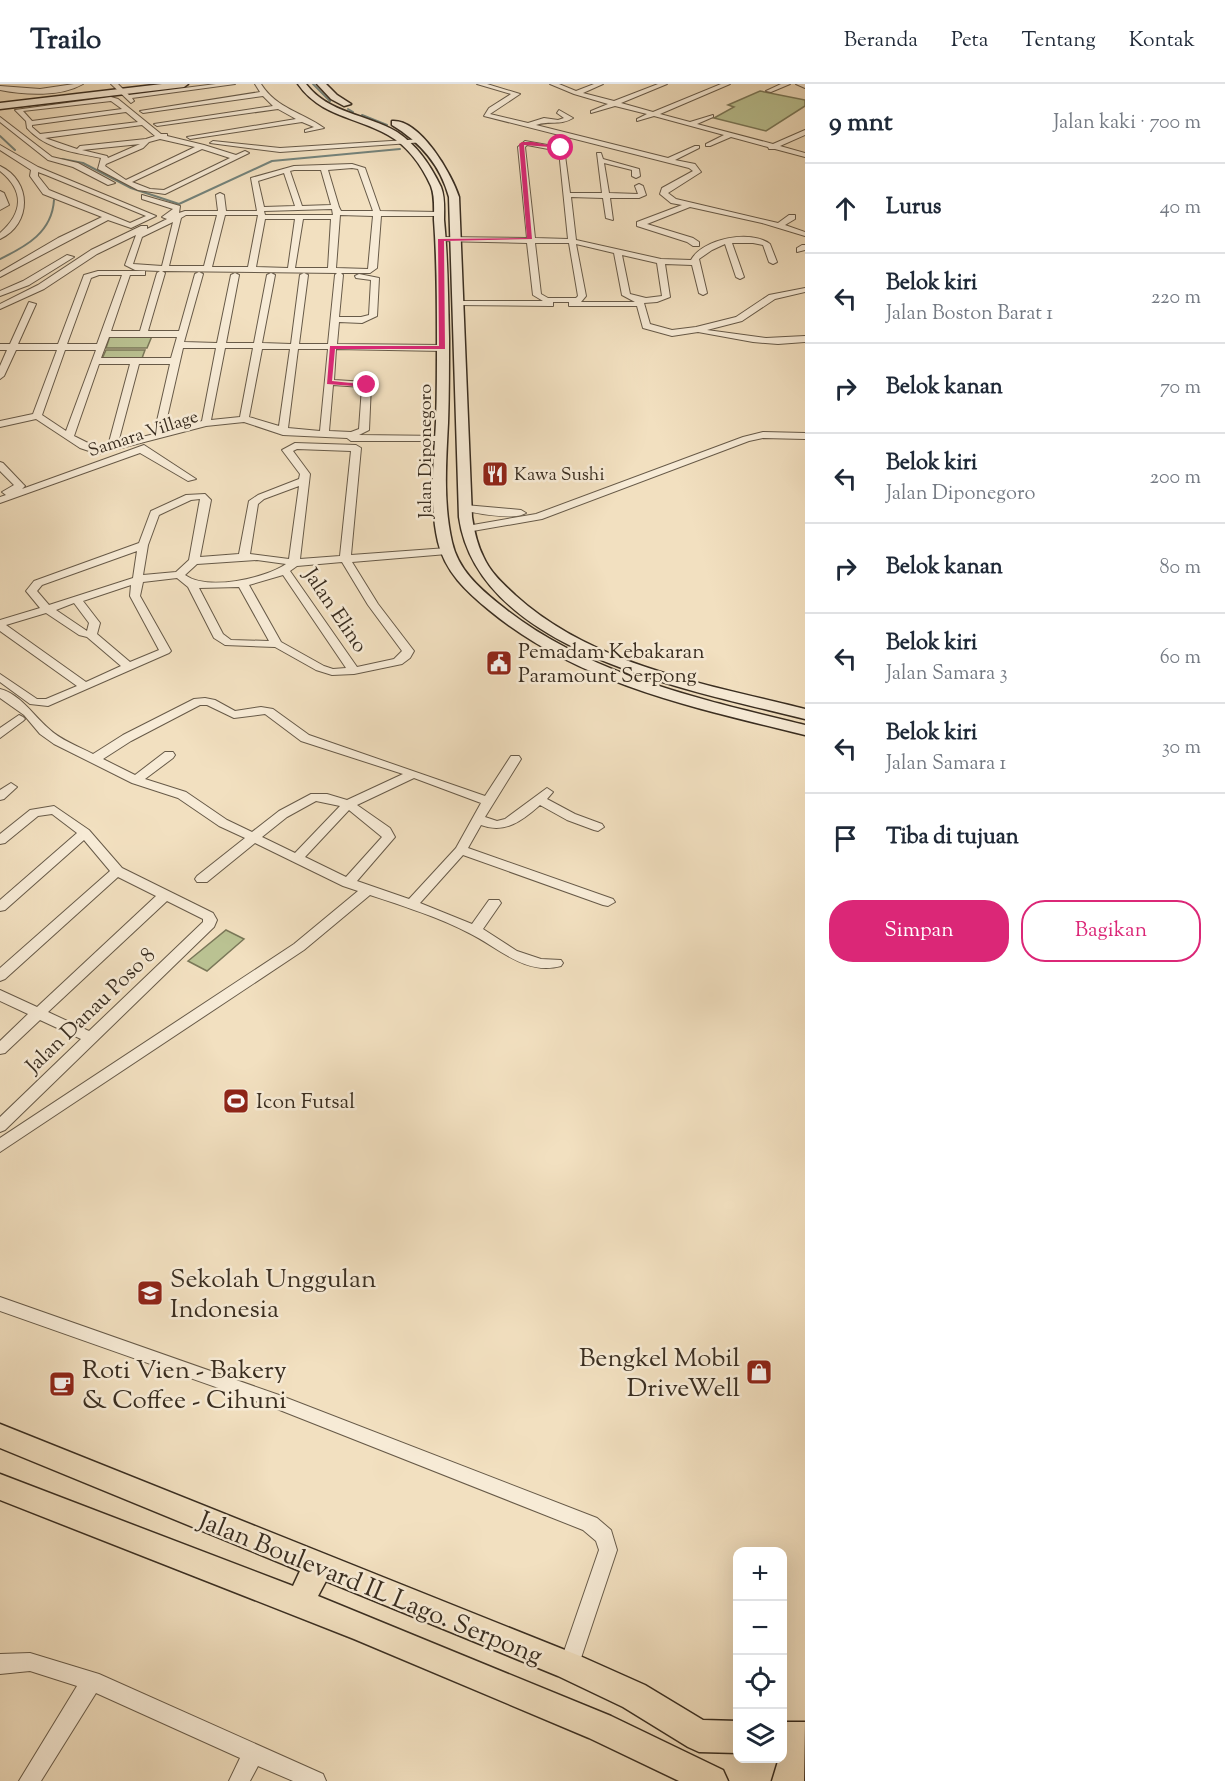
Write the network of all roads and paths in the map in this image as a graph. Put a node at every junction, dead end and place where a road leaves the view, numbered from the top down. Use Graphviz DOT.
graph roads {
  1 [pos="18,84"];
  2 [pos="48,84"];
  3 [pos="80,84"];
  4 [pos="137,84"];
  5 [pos="184,84"];
  6 [pos="232,84"];
  7 [pos="258,84"];
  8 [pos="302,84"];
  9 [pos="321,84"];
  10 [pos="480,84"];
  11 [pos="553,84"];
  12 [pos="600,84"];
  13 [pos="664,84"];
  14 [pos="699,84"];
  15 [pos="787,84"];
  16 [pos="799,84"];
  17 [pos="719,86"];
  18 [pos="805,86"];
  19 [pos="3,88"];
  20 [pos="119,90"];
  21 [pos="32,91"];
  22 [pos="769,91"];
  23 [pos="576,93"];
  24 [pos="263,94"];
  25 [pos="563,98"];
  26 [pos="0,100"];
  27 [pos="615,104"];
  28 [pos="0,106"];
  29 [pos="278,107"];
  30 [pos="128,110"];
  31 [pos="143,111"];
  32 [pos="559,112"];
  33 [pos="593,112"];
  34 [pos="654,114"];
  35 [pos="711,116"];
  36 [pos="0,119"];
  37 [pos="302,120"];
  38 [pos="639,120"];
  39 [pos="29,123"];
  40 [pos="143,123"];
  41 [pos="395,123"];
  42 [pos="157,124"];
  43 [pos="691,124"];
  44 [pos="528,126"];
  45 [pos="377,127"];
  46 [pos="742,127"];
  47 [pos="307,131"];
  48 [pos="173,132"];
  49 [pos="805,132"];
  50 [pos="728,134"];
  51 [pos="41,136"];
  52 [pos="161,136"];
  53 [pos="190,137"];
  54 [pos="147,141"];
  55 [pos="423,141"];
  56 [pos="405,143"];
  57 [pos="708,145"];
  58 [pos="202,146"];
  59 [pos="0,147"];
  60 [pos="697,147"];
  61 [pos="774,147"];
  62 [pos="70,150"];
  63 [pos="763,152"];
  64 [pos="245,153"];
  65 [pos="805,155"];
  66 [pos="235,157"];
  67 [pos="669,160"];
  68 [pos="104,162"];
  69 [pos="0,168"];
  70 [pos="324,168"];
  71 [pos="35,169"];
  72 [pos="286,170"];
  73 [pos="636,176"];
  74 [pos="127,182"];
  75 [pos="639,186"];
  76 [pos="453,191"];
  77 [pos="438,192"];
  78 [pos="0,193"];
  79 [pos="220,195"];
  80 [pos="567,195"];
  81 [pos="607,195"];
  82 [pos="690,204"];
  83 [pos="299,207"];
  84 [pos="0,208"];
  85 [pos="222,212"];
  86 [pos="336,212"];
  87 [pos="262,213"];
  88 [pos="377,213"];
  89 [pos="438,214"];
  90 [pos="178,216"];
  91 [pos="108,217"];
  92 [pos="792,217"];
  93 [pos="298,218"];
  94 [pos="610,218"];
  95 [pos="131,226"];
  96 [pos="779,226"];
  97 [pos="805,234"];
  98 [pos="0,237"];
  99 [pos="441,239"];
  100 [pos="456,239"];
  101 [pos="727,240"];
  102 [pos="573,241"];
  103 [pos="530,242"];
  104 [pos="696,244"];
  105 [pos="618,252"];
  106 [pos="696,260"];
  107 [pos="661,261"];
  108 [pos="773,262"];
  109 [pos="129,269"];
  110 [pos="251,270"];
  111 [pos="163,271"];
  112 [pos="291,271"];
  113 [pos="203,272"];
  114 [pos="335,273"];
  115 [pos="374,274"];
  116 [pos="0,275"];
  117 [pos="235,275"];
  118 [pos="271,275"];
  119 [pos="304,275"];
  120 [pos="740,277"];
  121 [pos="26,283"];
  122 [pos="805,290"];
  123 [pos="703,293"];
  124 [pos="781,293"];
  125 [pos="0,294"];
  126 [pos="805,300"];
  127 [pos="460,303"];
  128 [pos="32,304"];
  129 [pos="0,307"];
  130 [pos="335,319"];
  131 [pos="442,319"];
  132 [pos="461,319"];
  133 [pos="696,330"];
  134 [pos="105,334"];
  135 [pos="143,334"];
  136 [pos="182,334"];
  137 [pos="805,339"];
  138 [pos="179,345"];
  139 [pos="221,345"];
  140 [pos="259,346"];
  141 [pos="295,346"];
  142 [pos="0,347"];
  143 [pos="13,347"];
  144 [pos="61,347"];
  145 [pos="100,347"];
  146 [pos="333,347"];
  147 [pos="442,348"];
  148 [pos="96,361"];
  149 [pos="174,361"];
  150 [pos="135,362"];
  151 [pos="0,376"];
  152 [pos="329,382"];
  153 [pos="443,384"];
  154 [pos="460,384"];
  155 [pos="37,416"];
  156 [pos="244,419"];
  157 [pos="206,423"];
  158 [pos="0,424"];
  159 [pos="283,432"];
  160 [pos="324,434"];
  161 [pos="158,436"];
  162 [pos="805,436"];
  163 [pos="69,437"];
  164 [pos="442,439"];
  165 [pos="112,448"];
  166 [pos="141,449"];
  167 [pos="0,465"];
  168 [pos="191,479"];
  169 [pos="304,481"];
  170 [pos="0,494"];
  171 [pos="0,500"];
  172 [pos="562,507"];
  173 [pos="441,508"];
  174 [pos="465,508"];
  175 [pos="467,529"];
  176 [pos="143,544"];
  177 [pos="447,551"];
  178 [pos="244,556"];
  179 [pos="345,559"];
  180 [pos="194,561"];
  181 [pos="290,567"];
  182 [pos="179,575"];
  183 [pos="139,579"];
  184 [pos="242,583"];
  185 [pos="192,585"];
  186 [pos="496,586"];
  187 [pos="475,590"];
  188 [pos="78,601"];
  189 [pos="46,608"];
  190 [pos="0,625"];
  191 [pos="91,635"];
  192 [pos="277,644"];
  193 [pos="129,667"];
  194 [pos="354,670"];
  195 [pos="0,677"];
  196 [pos="84,686"];
  197 [pos="0,692"];
  198 [pos="805,714"];
  199 [pos="19,719"];
  200 [pos="805,730"];
  201 [pos="0,734"];
  202 [pos="169,755"];
  203 [pos="94,759"];
  204 [pos="515,759"];
  205 [pos="414,774"];
  206 [pos="136,780"];
  207 [pos="11,787"];
  208 [pos="0,796"];
  209 [pos="488,801"];
  210 [pos="348,804"];
  211 [pos="478,819"];
  212 [pos="598,826"];
  213 [pos="85,833"];
  214 [pos="256,838"];
  215 [pos="0,840"];
  216 [pos="461,850"];
  217 [pos="296,859"];
  218 [pos="117,871"];
  219 [pos="202,879"];
  220 [pos="348,883"];
  221 [pos="368,890"];
  222 [pos="165,895"];
  223 [pos="608,902"];
  224 [pos="494,903"];
  225 [pos="411,904"];
  226 [pos="0,907"];
  227 [pos="475,930"];
  228 [pos="556,963"];
  229 [pos="0,976"];
  230 [pos="0,995"];
  231 [pos="39,1013"];
  232 [pos="91,1038"];
  233 [pos="0,1049"];
  234 [pos="0,1126"];
  235 [pos="0,1146"];
  236 [pos="0,1304"];
  237 [pos="0,1436"];
  238 [pos="0,1487"];
  239 [pos="318,1566"];
  240 [pos="300,1604"];
  241 [pos="0,1664"];
  242 [pos="569,1666"];
  243 [pos="92,1681"];
  244 [pos="733,1737"];
  245 [pos="787,1738"];
  246 [pos="805,1738"];
  247 [pos="805,1748"];
  248 [pos="254,1753"];
  249 [pos="29,1781"];
  250 [pos="238,1781"];
  251 [pos="316,1781"];
  252 [pos="712,1781"];
  253 [pos="788,1781"];
  1 -- 19 [label="street"];
  2 -- 21 [label="street"];
  3 -- 21 [label="street"];
  4 -- 20 [label="street"];
  5 -- 20 [label="street"];
  6 -- 20 [label="street"];
  7 -- 24 [label="street"];
  8 -- 45 [label="street, Jalan Diponegoro"];
  9 -- 41 [label="street, Jalan Diponegoro"];
  10 -- 44 [label="street"];
  11 -- 23 [label="street"];
  12 -- 23 [label="street"];
  13 -- 27 [label="street"];
  14 -- 17 [label="street"];
  15 -- 22 [label="street"];
  16 -- 18 [label="street"];
  17 -- 34 [label="street"];
  19 -- 21 [label="street"];
  20 -- 26 [label="street"];
  20 -- 28 [label="street"];
  20 -- 31 [label="street"];
  23 -- 25 [label="street"];
  23 -- 27 [label="street"];
  24 -- 29 [label="street"];
  24 -- 31 [label="street"];
  27 -- 33 [label="street"];
  27 -- 34 [label="street"];
  29 -- 37 [label="street"];
  29 -- 42 [label="street"];
  30 -- 39 [label="street"];
  30 -- 39 [label="street"];
  30 -- 40 [label="street"];
  31 -- 42 [label="street"];
  32 -- 44 [label="street"];
  34 -- 38 [label="street"];
  34 -- 43 [label="street"];
  35 -- 43 [label="street"];
  36 -- 129 [label="street"];
  37 -- 47 [label="street"];
  37 -- 53 [label="street"];
  39 -- 51 [label="street"];
  40 -- 51 [label="street"];
  40 -- 52 [label="street"];
  41 -- 45 [label="street"];
  41 -- 55 [label="street, Jalan Diponegoro"];
  42 -- 48 [label="street"];
  43 -- 50 [label="street"];
  44 -- 67 [label="street"];
  45 -- 56 [label="street, Jalan Diponegoro"];
  46 -- 50 [label="street"];
  48 -- 52 [label="street"];
  48 -- 53 [label="street"];
  49 -- 61 [label="street"];
  50 -- 57 [label="street"];
  50 -- 61 [label="street"];
  51 -- 62 [label="street"];
  52 -- 54 [label="street"];
  52 -- 58 [label="street"];
  53 -- 56 [label="street"];
  54 -- 62 [label="street"];
  54 -- 68 [label="street"];
  55 -- 56 [label="street"];
  55 -- 76 [label="street, Jalan Diponegoro"];
  56 -- 77 [label="street, Jalan Diponegoro"];
  58 -- 66 [label="street"];
  58 -- 74 [label="street"];
  59 -- 71 [label="street"];
  60 -- 67 [label="street"];
  61 -- 63 [label="street"];
  61 -- 65 [label="street"];
  62 -- 68 [label="street"];
  64 -- 66 [label="street"];
  66 -- 74 [label="street"];
  67 -- 82 [label="street"];
  68 -- 74 [label="street"];
  69 -- 98 [label="street"];
  70 -- 72 [label="street"];
  70 -- 86 [label="street"];
  70 -- 88 [label="street"];
  71 -- 91 [label="street"];
  71 -- 95 [label="street"];
  72 -- 83 [label="street"];
  72 -- 87 [label="street"];
  73 -- 81 [label="street"];
  75 -- 81 [label="street"];
  76 -- 77 [label="street"];
  76 -- 100 [label="street, Jalan Diponegoro"];
  77 -- 89 [label="street, Jalan Diponegoro"];
  78 -- 84 [label="street"];
  79 -- 85 [label="street"];
  80 -- 81 [label="street"];
  80 -- 102 [label="street"];
  80 -- 103 [label="street"];
  81 -- 94 [label="street"];
  82 -- 96 [label="street"];
  82 -- 104 [label="street"];
  83 -- 86 [label="street"];
  83 -- 87 [label="street"];
  85 -- 87 [label="street"];
  85 -- 90 [label="street"];
  85 -- 113 [label="street"];
  86 -- 88 [label="street"];
  86 -- 93 [label="street"];
  86 -- 114 [label="street"];
  87 -- 93 [label="street"];
  87 -- 110 [label="street"];
  88 -- 89 [label="street"];
  88 -- 115 [label="street"];
  89 -- 99 [label="street, Jalan Diponegoro"];
  90 -- 109 [label="street"];
  90 -- 111 [label="street"];
  91 -- 95 [label="street"];
  91 -- 116 [label="street"];
  92 -- 96 [label="street"];
  93 -- 112 [label="street"];
  95 -- 121 [label="street"];
  96 -- 97 [label="street"];
  99 -- 100 [label="street"];
  99 -- 131 [label="street, Jalan Diponegoro"];
  100 -- 103 [label="street"];
  100 -- 127 [label="street, Jalan Diponegoro"];
  101 -- 106 [label="street"];
  101 -- 108 [label="street"];
  101 -- 120 [label="street"];
  102 -- 103 [label="street"];
  102 -- 103 [label="street"];
  102 -- 105 [label="street"];
  105 -- 107 [label="street"];
  105 -- 107 [label="street"];
  106 -- 107 [label="street"];
  106 -- 123 [label="street"];
  109 -- 111 [label="street"];
  109 -- 134 [label="street"];
  109 -- 144 [label="street"];
  110 -- 112 [label="street"];
  110 -- 113 [label="street"];
  111 -- 113 [label="street"];
  111 -- 135 [label="street"];
  112 -- 114 [label="street"];
  113 -- 117 [label="street"];
  113 -- 136 [label="street"];
  114 -- 115 [label="street"];
  114 -- 119 [label="street"];
  114 -- 130 [label="street"];
  115 -- 130 [label="street"];
  116 -- 121 [label="street"];
  117 -- 118 [label="street"];
  117 -- 139 [label="street"];
  118 -- 119 [label="street"];
  118 -- 140 [label="street"];
  119 -- 141 [label="street"];
  121 -- 125 [label="street"];
  122 -- 124 [label="street"];
  124 -- 126 [label="street"];
  124 -- 133 [label="street"];
  127 -- 132 [label="street, Jalan Diponegoro"];
  127 -- 133 [label="street"];
  128 -- 143 [label="street"];
  130 -- 146 [label="street"];
  131 -- 132 [label="street"];
  131 -- 147 [label="street, Jalan Diponegoro"];
  132 -- 154 [label="street, Jalan Diponegoro"];
  133 -- 137 [label="street"];
  134 -- 135 [label="street"];
  134 -- 145 [label="street"];
  135 -- 136 [label="street"];
  136 -- 138 [label="street"];
  138 -- 139 [label="street"];
  138 -- 149 [label="street"];
  139 -- 140 [label="street"];
  139 -- 157 [label="street"];
  140 -- 141 [label="street"];
  140 -- 156 [label="street"];
  141 -- 146 [label="street"];
  141 -- 159 [label="street"];
  142 -- 143 [label="street"];
  143 -- 144 [label="street"];
  143 -- 151 [label="street"];
  144 -- 145 [label="street"];
  144 -- 155 [label="street"];
  145 -- 148 [label="street"];
  146 -- 147 [label="street"];
  146 -- 152 [label="street"];
  147 -- 153 [label="street, Jalan Diponegoro"];
  148 -- 150 [label="street"];
  148 -- 163 [label="street"];
  149 -- 150 [label="street"];
  149 -- 161 [label="street"];
  150 -- 165 [label="street"];
  152 -- 160 [label="street"];
  152 -- 160 [label="street"];
  153 -- 154 [label="street"];
  153 -- 164 [label="street, Jalan Diponegoro"];
  154 -- 174 [label="street, Jalan Diponegoro"];
  155 -- 158 [label="street"];
  155 -- 163 [label="street"];
  156 -- 157 [label="street"];
  156 -- 159 [label="street"];
  157 -- 161 [label="street"];
  159 -- 160 [label="street"];
  161 -- 165 [label="street"];
  162 -- 172 [label="street"];
  163 -- 165 [label="street"];
  164 -- 166 [label="street, Samara Village"];
  164 -- 173 [label="street, Jalan Diponegoro"];
  166 -- 168 [label="street"];
  166 -- 171 [label="street, Samara Village"];
  167 -- 170 [label="street"];
  169 -- 178 [label="street"];
  169 -- 179 [label="street"];
  169 -- 181 [label="street"];
  172 -- 174 [label="street"];
  172 -- 175 [label="street"];
  173 -- 174 [label="street"];
  173 -- 177 [label="street, Jalan Diponegoro"];
  174 -- 175 [label="street, Jalan Diponegoro"];
  175 -- 186 [label="street, Jalan Diponegoro"];
  176 -- 180 [label="street"];
  176 -- 183 [label="street"];
  176 -- 189 [label="street"];
  177 -- 179 [label="street"];
  177 -- 187 [label="street, Jalan Diponegoro"];
  178 -- 180 [label="street"];
  178 -- 181 [label="street"];
  179 -- 181 [label="street"];
  179 -- 194 [label="street"];
  180 -- 182 [label="street"];
  181 -- 184 [label="street"];
  181 -- 194 [label="street, Jalan Elino"];
  182 -- 183 [label="street"];
  182 -- 185 [label="street"];
  183 -- 188 [label="street"];
  183 -- 193 [label="street"];
  184 -- 185 [label="street"];
  184 -- 192 [label="street"];
  185 -- 192 [label="street"];
  186 -- 187 [label="street"];
  186 -- 198 [label="street, Jalan Diponegoro"];
  187 -- 200 [label="street, Jalan Diponegoro"];
  188 -- 189 [label="street"];
  188 -- 191 [label="street"];
  189 -- 190 [label="street"];
  189 -- 191 [label="street"];
  190 -- 196 [label="street"];
  191 -- 193 [label="street"];
  192 -- 194 [label="street"];
  193 -- 196 [label="street"];
  195 -- 196 [label="street"];
  197 -- 203 [label="street"];
  199 -- 201 [label="street"];
  202 -- 206 [label="street"];
  203 -- 205 [label="street"];
  203 -- 206 [label="street"];
  204 -- 209 [label="street"];
  205 -- 209 [label="street"];
  205 -- 210 [label="street"];
  206 -- 214 [label="street"];
  207 -- 208 [label="street"];
  209 -- 211 [label="street"];
  210 -- 214 [label="street"];
  210 -- 217 [label="street"];
  210 -- 220 [label="street"];
  211 -- 212 [label="street"];
  211 -- 216 [label="street"];
  213 -- 215 [label="street"];
  213 -- 218 [label="street"];
  213 -- 226 [label="street"];
  214 -- 217 [label="street"];
  214 -- 219 [label="street"];
  216 -- 223 [label="street"];
  216 -- 225 [label="street"];
  217 -- 220 [label="street"];
  218 -- 222 [label="street"];
  218 -- 229 [label="street"];
  220 -- 221 [label="street"];
  221 -- 225 [label="street"];
  221 -- 235 [label="street"];
  222 -- 231 [label="street"];
  222 -- 232 [label="street, Jalan Danau Poso 8"];
  224 -- 227 [label="street"];
  225 -- 227 [label="street"];
  227 -- 228 [label="street"];
  230 -- 231 [label="street"];
  231 -- 232 [label="street"];
  231 -- 233 [label="street"];
  232 -- 234 [label="street, Jalan Danau Poso 8"];
  236 -- 242 [label="street"];
  237 -- 239 [label="main road, Jalan Boulevard IL Lago. Serpong"];
  238 -- 240 [label="main road, Jalan Boulevard IL Lago. Serpong"];
  239 -- 240 [label="main road"];
  239 -- 242 [label="main road, Jalan Boulevard IL Lago. Serpong"];
  240 -- 252 [label="main road, Jalan Boulevard IL Lago. Serpong"];
  241 -- 243 [label="street"];
  242 -- 244 [label="main road, Jalan Boulevard IL Lago. Serpong"];
  243 -- 248 [label="street"];
  243 -- 249 [label="street"];
  245 -- 246 [label="main road"];
  247 -- 253 [label="main road"];
  248 -- 250 [label="street"];
  248 -- 251 [label="street"];
}
